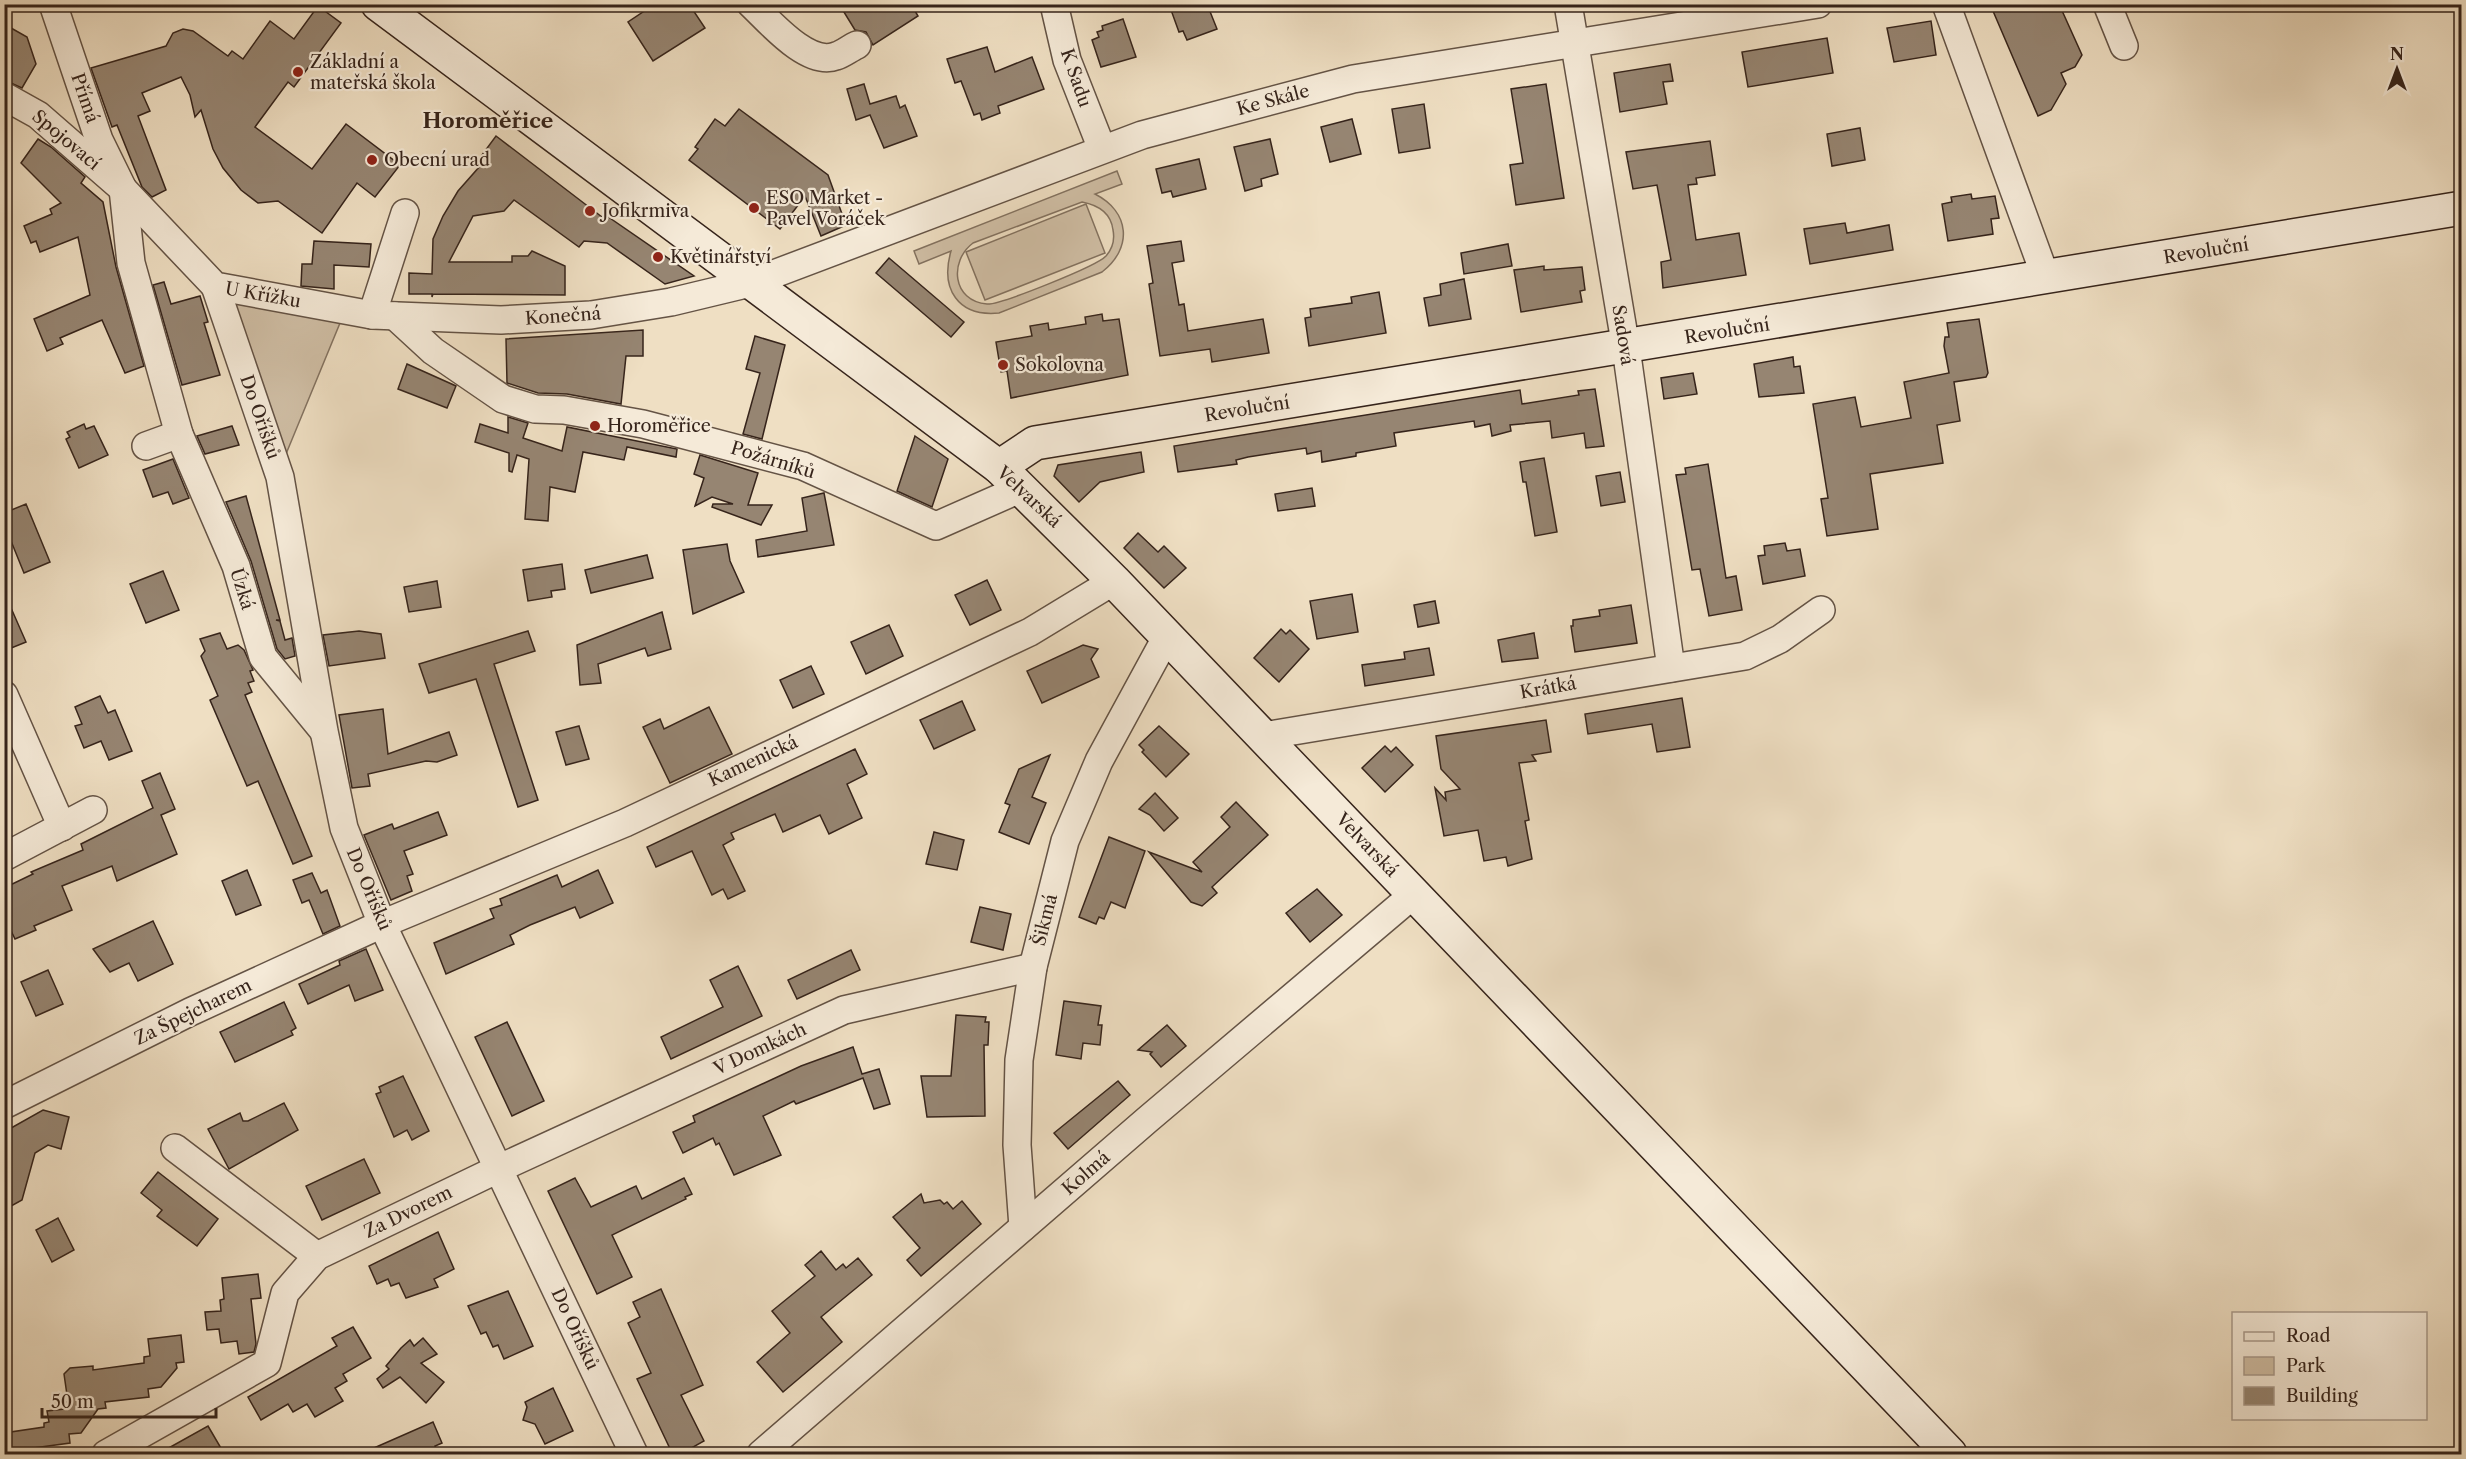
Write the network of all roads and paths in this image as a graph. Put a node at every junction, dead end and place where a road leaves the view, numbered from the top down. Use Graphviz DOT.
graph roads {
  1 [pos="53,4"];
  2 [pos="378,4"];
  3 [pos="751,4"];
  4 [pos="1054,4"];
  5 [pos="1568,4"];
  6 [pos="1818,4"];
  7 [pos="1946,4"];
  8 [pos="2107,4"];
  9 [pos="1575,44"];
  10 [pos="857,45"];
  11 [pos="2124,46"];
  12 [pos="4,96"];
  13 [pos="1102,149"];
  14 [pos="123,189"];
  15 [pos="2462,208"];
  16 [pos="405,213"];
  17 [pos="2046,278"];
  18 [pos="750,283"];
  19 [pos="215,286"];
  20 [pos="384,315"];
  21 [pos="1626,348"];
  22 [pos="178,434"];
  23 [pos="146,446"];
  24 [pos="1010,477"];
  25 [pos="1114,581"];
  26 [pos="1821,610"];
  27 [pos="1167,636"];
  28 [pos="1671,668"];
  29 [pos="4,695"];
  30 [pos="324,731"];
  31 [pos="1263,736"];
  32 [pos="93,810"];
  33 [pos="62,827"];
  34 [pos="4,857"];
  35 [pos="1414,894"];
  36 [pos="382,924"];
  37 [pos="1033,968"];
  38 [pos="4,1105"];
  39 [pos="175,1148"];
  40 [pos="500,1168"];
  41 [pos="1023,1227"];
  42 [pos="317,1256"];
  43 [pos="106,1455"];
  44 [pos="634,1455"];
  45 [pos="760,1455"];
  46 [pos="1950,1455"];
  1 -- 14 [label="street, Přímá"];
  2 -- 18 [label="main road, Velvarská"];
  3 -- 10 [label="street"];
  4 -- 13 [label="street, K Sadu"];
  5 -- 9 [label="street, Sadová"];
  6 -- 9 [label="street, Ke Skále"];
  7 -- 17 [label="street"];
  8 -- 11 [label="street"];
  9 -- 13 [label="street, Ke Skále"];
  9 -- 21 [label="street, Sadová"];
  12 -- 14 [label="street, Spojovací"];
  13 -- 18 [label="street, Ke Skále"];
  14 -- 19 [label="street, U Křížku"];
  14 -- 22 [label="street, Úzká"];
  15 -- 17 [label="main road, Revoluční"];
  16 -- 20 [label="street"];
  17 -- 21 [label="main road, Revoluční"];
  18 -- 20 [label="street, Konečná"];
  18 -- 24 [label="main road, Velvarská"];
  19 -- 20 [label="street, U Křížku"];
  19 -- 30 [label="street, Do Oříšků"];
  20 -- 24 [label="street, Požárníků"];
  21 -- 24 [label="main road, Revoluční"];
  21 -- 28 [label="street, Sadová"];
  22 -- 23 [label="street"];
  22 -- 30 [label="street, Úzká"];
  24 -- 25 [label="main road, Velvarská"];
  25 -- 27 [label="main road, Velvarská"];
  25 -- 36 [label="street, Kamenická"];
  26 -- 28 [label="street, Krátká"];
  27 -- 31 [label="main road, Velvarská"];
  27 -- 37 [label="street, Šikmá"];
  28 -- 31 [label="street, Krátká"];
  29 -- 33 [label="street"];
  30 -- 36 [label="street, Do Oříšků"];
  31 -- 35 [label="main road, Velvarská"];
  32 -- 33 [label="street"];
  33 -- 34 [label="street"];
  35 -- 41 [label="street, Kolmá"];
  35 -- 46 [label="main road, Velvarská"];
  36 -- 38 [label="street, Za Špejcharem"];
  36 -- 40 [label="street, Do Oříšků"];
  37 -- 40 [label="street, V Domkách"];
  37 -- 41 [label="street, Šikmá"];
  39 -- 42 [label="street"];
  40 -- 42 [label="street, Za Dvorem"];
  40 -- 44 [label="street, Do Oříšků"];
  41 -- 45 [label="street, Kolmá"];
  42 -- 43 [label="street, Za Dvorem"];
}
